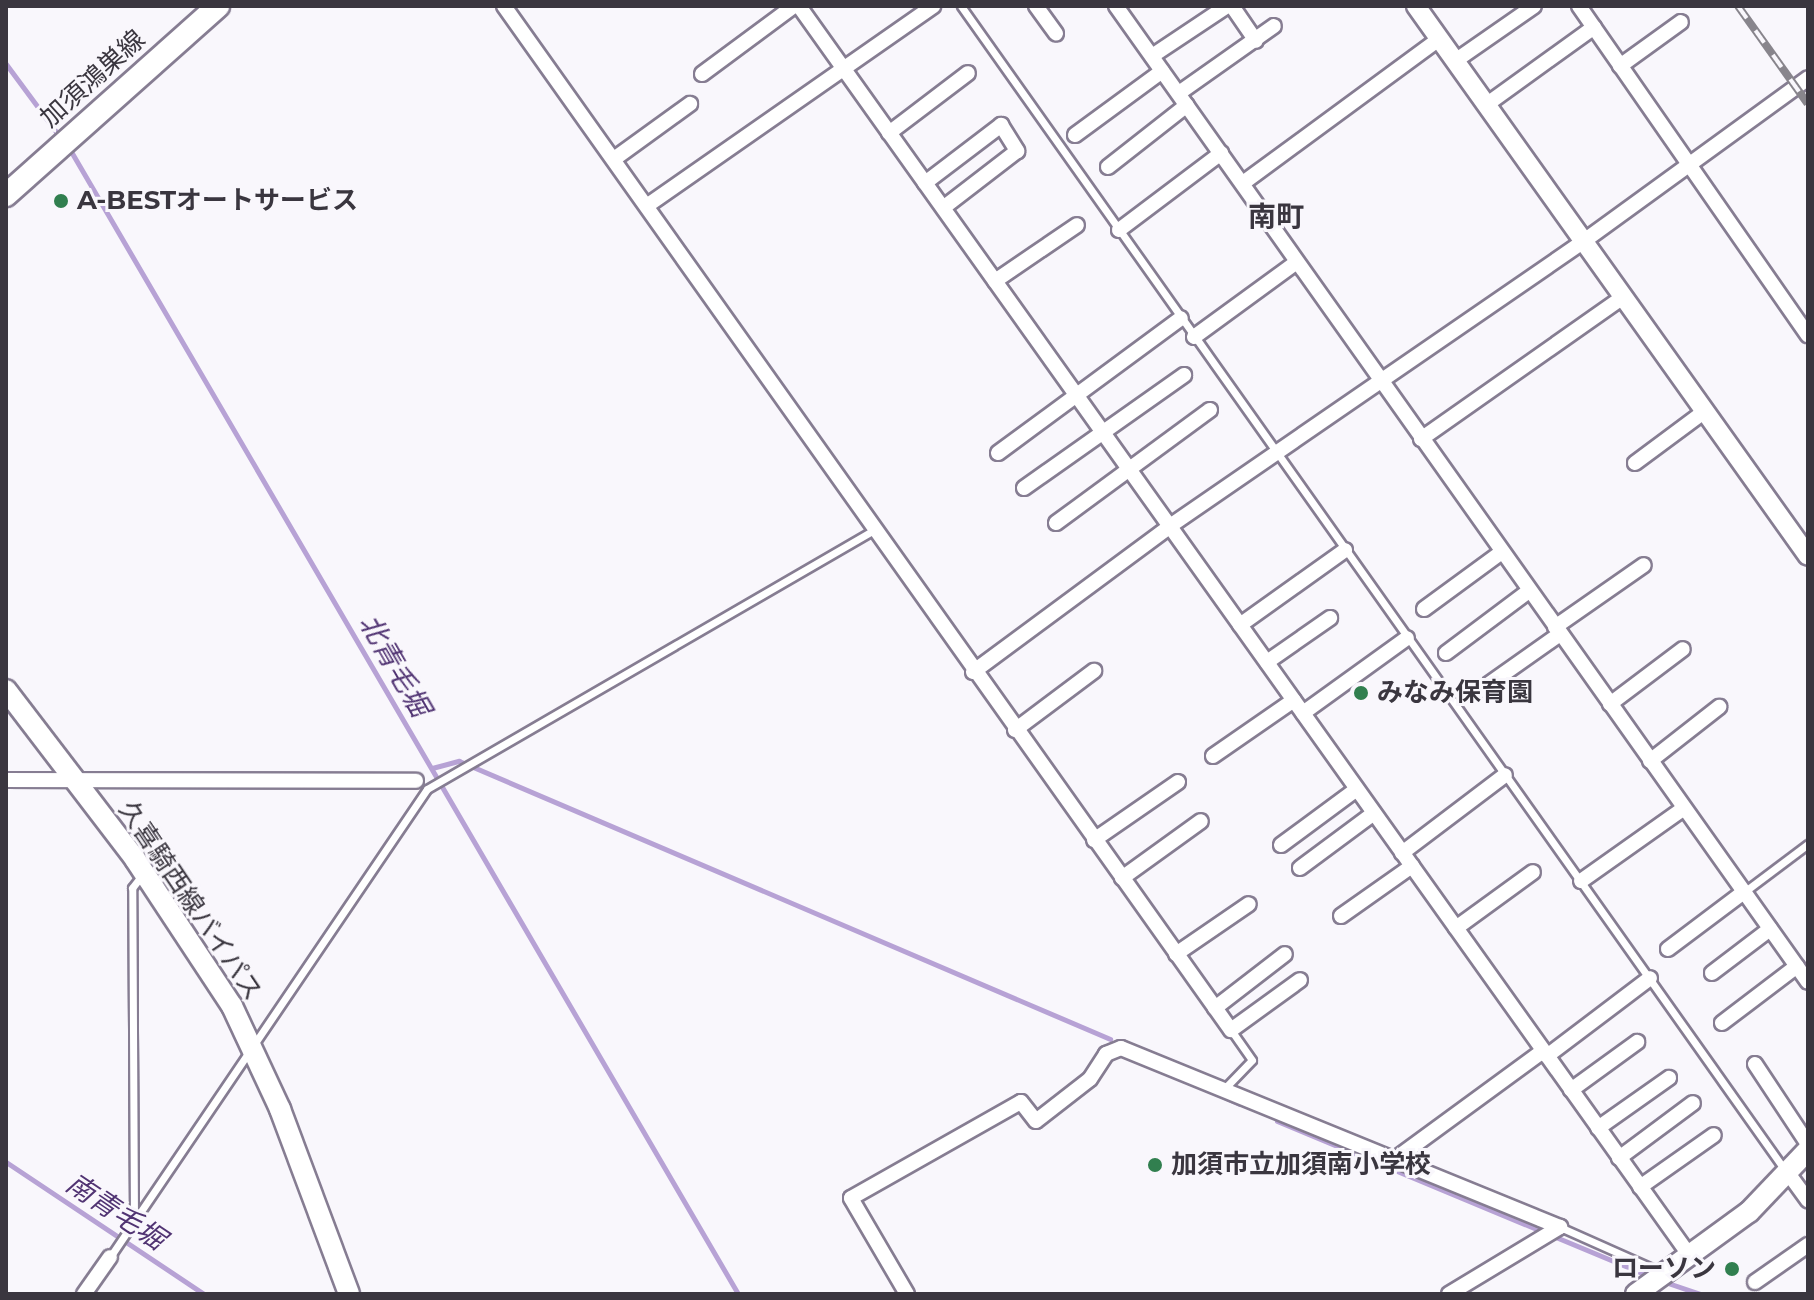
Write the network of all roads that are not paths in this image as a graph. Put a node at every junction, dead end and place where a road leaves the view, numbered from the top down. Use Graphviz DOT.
graph roads {
  1 [pos="504,6"];
  2 [pos="961,6"];
  3 [pos="1036,6"];
  4 [pos="1116,6"];
  5 [pos="1229,6"];
  6 [pos="1416,6"];
  7 [pos="1534,6"];
  8 [pos="1579,6"];
  9 [pos="804,8"];
  10 [pos="208,9"];
  11 [pos="923,9"];
  12 [pos="1681,22"];
  13 [pos="1274,26"];
  14 [pos="1594,27"];
  15 [pos="1056,34"];
  16 [pos="1439,39"];
  17 [pos="1256,41"];
  18 [pos="1152,56"];
  19 [pos="1455,61"];
  20 [pos="1620,66"];
  21 [pos="843,69"];
  22 [pos="1162,71"];
  23 [pos="968,73"];
  24 [pos="702,74"];
  25 [pos="1808,78"];
  26 [pos="1183,99"];
  27 [pos="690,104"];
  28 [pos="1486,105"];
  29 [pos="889,133"];
  30 [pos="1075,135"];
  31 [pos="1221,153"];
  32 [pos="614,159"];
  33 [pos="1688,164"];
  34 [pos="1108,167"];
  35 [pos="925,183"];
  36 [pos="1243,183"];
  37 [pos="6,195"];
  38 [pos="648,205"];
  39 [pos="943,208"];
  40 [pos="1077,225"];
  41 [pos="1119,230"];
  42 [pos="1584,241"];
  43 [pos="1297,262"];
  44 [pos="995,281"];
  45 [pos="1623,297"];
  46 [pos="1181,318"];
  47 [pos="1806,327"];
  48 [pos="1194,337"];
  49 [pos="1184,375"];
  50 [pos="1378,379"];
  51 [pos="1076,395"];
  52 [pos="1210,410"];
  53 [pos="1705,411"];
  54 [pos="1102,431"];
  55 [pos="1421,439"];
  56 [pos="1275,452"];
  57 [pos="998,453"];
  58 [pos="1635,463"];
  59 [pos="1130,470"];
  60 [pos="1024,488"];
  61 [pos="1056,523"];
  62 [pos="1170,526"];
  63 [pos="874,530"];
  64 [pos="1345,550"];
  65 [pos="1502,552"];
  66 [pos="1808,556"];
  67 [pos="1644,565"];
  68 [pos="1529,591"];
  69 [pos="1424,609"];
  70 [pos="1330,618"];
  71 [pos="1240,625"];
  72 [pos="1558,630"];
  73 [pos="1407,638"];
  74 [pos="1683,649"];
  75 [pos="1446,653"];
  76 [pos="1267,662"];
  77 [pos="1094,671"];
  78 [pos="973,672"];
  79 [pos="1482,689"];
  80 [pos="6,690"];
  81 [pos="1294,700"];
  82 [pos="1610,704"];
  83 [pos="1719,707"];
  84 [pos="1303,713"];
  85 [pos="1015,730"];
  86 [pos="1213,756"];
  87 [pos="1650,761"];
  88 [pos="1505,775"];
  89 [pos="6,780"];
  90 [pos="74,780"];
  91 [pos="1178,782"];
  92 [pos="425,786"];
  93 [pos="1357,789"];
  94 [pos="1684,808"];
  95 [pos="1374,813"];
  96 [pos="1201,821"];
  97 [pos="1094,840"];
  98 [pos="1808,844"];
  99 [pos="1281,845"];
  100 [pos="1402,853"];
  101 [pos="1412,866"];
  102 [pos="1300,868"];
  103 [pos="1533,872"];
  104 [pos="145,873"];
  105 [pos="1122,878"];
  106 [pos="1581,881"];
  107 [pos="1744,892"];
  108 [pos="1249,904"];
  109 [pos="1341,916"];
  110 [pos="1456,928"];
  111 [pos="1770,929"];
  112 [pos="1668,949"];
  113 [pos="1176,954"];
  114 [pos="1285,954"];
  115 [pos="1797,966"];
  116 [pos="1712,973"];
  117 [pos="1650,978"];
  118 [pos="1300,980"];
  119 [pos="1808,982"];
  120 [pos="1215,1008"];
  121 [pos="1722,1023"];
  122 [pos="1231,1030"];
  123 [pos="1637,1042"];
  124 [pos="251,1044"];
  125 [pos="1545,1054"];
  126 [pos="1755,1064"];
  127 [pos="1669,1078"];
  128 [pos="1571,1090"];
  129 [pos="1222,1092"];
  130 [pos="1693,1103"];
  131 [pos="1598,1128"];
  132 [pos="1714,1135"];
  133 [pos="1808,1147"];
  134 [pos="1619,1158"];
  135 [pos="1394,1160"];
  136 [pos="1788,1173"];
  137 [pos="1640,1187"];
  138 [pos="1808,1201"];
  139 [pos="134,1220"];
  140 [pos="1560,1227"];
  141 [pos="1808,1245"];
  142 [pos="113,1252"];
  143 [pos="1690,1256"];
  144 [pos="1665,1274"];
  145 [pos="1755,1282"];
  146 [pos="1641,1291"];
  147 [pos="84,1294"];
  148 [pos="349,1294"];
  149 [pos="907,1294"];
  150 [pos="1449,1294"];
  1 -- 32 [label="street"];
  2 -- 41 [label="lane"];
  3 -- 15 [label="street"];
  4 -- 18 [label="street"];
  5 -- 17 [label="street"];
  5 -- 18 [label="street"];
  6 -- 16 [label="street"];
  7 -- 19 [label="street"];
  8 -- 14 [label="street"];
  9 -- 21 [label="street"];
  9 -- 24 [label="street"];
  10 -- 37 [label="main road, 加須鴻巣線"];
  11 -- 21 [label="street"];
  12 -- 20 [label="street"];
  13 -- 17 [label="street"];
  14 -- 20 [label="street"];
  14 -- 28 [label="street"];
  16 -- 19 [label="street"];
  16 -- 36 [label="street"];
  17 -- 26 [label="street"];
  18 -- 22 [label="street"];
  19 -- 28 [label="street"];
  20 -- 33 [label="street"];
  21 -- 29 [label="street"];
  21 -- 38 [label="street"];
  22 -- 26 [label="street"];
  22 -- 30 [label="street"];
  23 -- 29 [label="street"];
  25 -- 33 [label="street"];
  26 -- 31 [label="street"];
  26 -- 34 [label="street"];
  27 -- 32 [label="street"];
  28 -- 42 [label="street"];
  29 -- 35 [label="street"];
  31 -- 36 [label="street"];
  31 -- 41 [label="street"];
  32 -- 38 [label="street"];
  33 -- 42 [label="street"];
  33 -- 47 [label="street"];
  35 -- 39 [label="street"];
  35 -- 39 [label="street"];
  36 -- 43 [label="street"];
  38 -- 63 [label="street"];
  39 -- 44 [label="street"];
  40 -- 44 [label="street"];
  41 -- 46 [label="lane"];
  42 -- 45 [label="street"];
  42 -- 50 [label="street"];
  43 -- 48 [label="street"];
  43 -- 50 [label="street"];
  44 -- 51 [label="street"];
  45 -- 53 [label="street"];
  45 -- 55 [label="street"];
  46 -- 48 [label="lane"];
  46 -- 51 [label="street"];
  48 -- 56 [label="lane"];
  49 -- 54 [label="street"];
  50 -- 55 [label="street"];
  50 -- 56 [label="street"];
  51 -- 54 [label="street"];
  51 -- 57 [label="street"];
  52 -- 59 [label="street"];
  53 -- 58 [label="street"];
  53 -- 66 [label="street"];
  54 -- 59 [label="street"];
  54 -- 60 [label="street"];
  55 -- 65 [label="street"];
  56 -- 62 [label="street"];
  56 -- 64 [label="lane"];
  59 -- 61 [label="street"];
  59 -- 62 [label="street"];
  62 -- 71 [label="street"];
  62 -- 78 [label="street"];
  63 -- 78 [label="street"];
  63 -- 92 [label="lane"];
  64 -- 71 [label="street"];
  64 -- 73 [label="lane"];
  65 -- 68 [label="street"];
  65 -- 69 [label="street"];
  67 -- 72 [label="street"];
  68 -- 72 [label="street"];
  68 -- 75 [label="street"];
  70 -- 76 [label="street"];
  71 -- 76 [label="street"];
  72 -- 79 [label="street"];
  72 -- 82 [label="street"];
  73 -- 84 [label="street"];
  73 -- 88 [label="lane"];
  74 -- 82 [label="street"];
  76 -- 81 [label="street"];
  77 -- 85 [label="street"];
  78 -- 85 [label="street"];
  80 -- 90 [label="main road, 久喜騎西線バイパス"];
  81 -- 84 [label="street"];
  81 -- 86 [label="street"];
  82 -- 87 [label="street"];
  83 -- 87 [label="street"];
  84 -- 93 [label="street"];
  85 -- 97 [label="street"];
  87 -- 94 [label="street"];
  88 -- 100 [label="street"];
  88 -- 106 [label="lane"];
  89 -- 90 [label="street"];
  90 -- 92 [label="street"];
  90 -- 104 [label="main road, 久喜騎西線バイパス"];
  91 -- 97 [label="street"];
  92 -- 124 [label="lane"];
  93 -- 95 [label="street"];
  93 -- 99 [label="street"];
  94 -- 106 [label="street"];
  94 -- 107 [label="street"];
  95 -- 100 [label="street"];
  95 -- 102 [label="street"];
  96 -- 105 [label="street"];
  97 -- 105 [label="street"];
  98 -- 107 [label="lane"];
  100 -- 101 [label="street"];
  101 -- 109 [label="street"];
  101 -- 110 [label="street"];
  103 -- 110 [label="street"];
  104 -- 124 [label="main road, 久喜騎西線バイパス"];
  104 -- 139 [label="lane"];
  105 -- 113 [label="street"];
  106 -- 117 [label="lane"];
  107 -- 111 [label="street"];
  107 -- 112 [label="street"];
  108 -- 113 [label="street"];
  110 -- 125 [label="street"];
  111 -- 115 [label="street"];
  111 -- 116 [label="street"];
  113 -- 120 [label="street"];
  114 -- 120 [label="street"];
  115 -- 119 [label="street"];
  115 -- 121 [label="street"];
  117 -- 125 [label="street"];
  117 -- 136 [label="lane"];
  118 -- 122 [label="street"];
  120 -- 122 [label="street"];
  122 -- 129 [label="lane"];
  123 -- 128 [label="street"];
  124 -- 139 [label="lane"];
  124 -- 148 [label="main road, 久喜騎西線バイパス"];
  125 -- 128 [label="street"];
  125 -- 135 [label="street"];
  126 -- 133 [label="street"];
  127 -- 131 [label="street"];
  128 -- 131 [label="street"];
  129 -- 135 [label="street"];
  129 -- 149 [label="street"];
  130 -- 134 [label="street"];
  131 -- 134 [label="street"];
  132 -- 137 [label="street"];
  133 -- 136 [label="main road"];
  134 -- 137 [label="street"];
  135 -- 140 [label="street"];
  136 -- 138 [label="street"];
  136 -- 143 [label="main road"];
  137 -- 143 [label="street"];
  139 -- 142 [label="lane"];
  140 -- 144 [label="lane"];
  140 -- 150 [label="street"];
  141 -- 145 [label="street"];
  142 -- 147 [label="street"];
  143 -- 144 [label="main road"];
  144 -- 146 [label="main road"];
}
